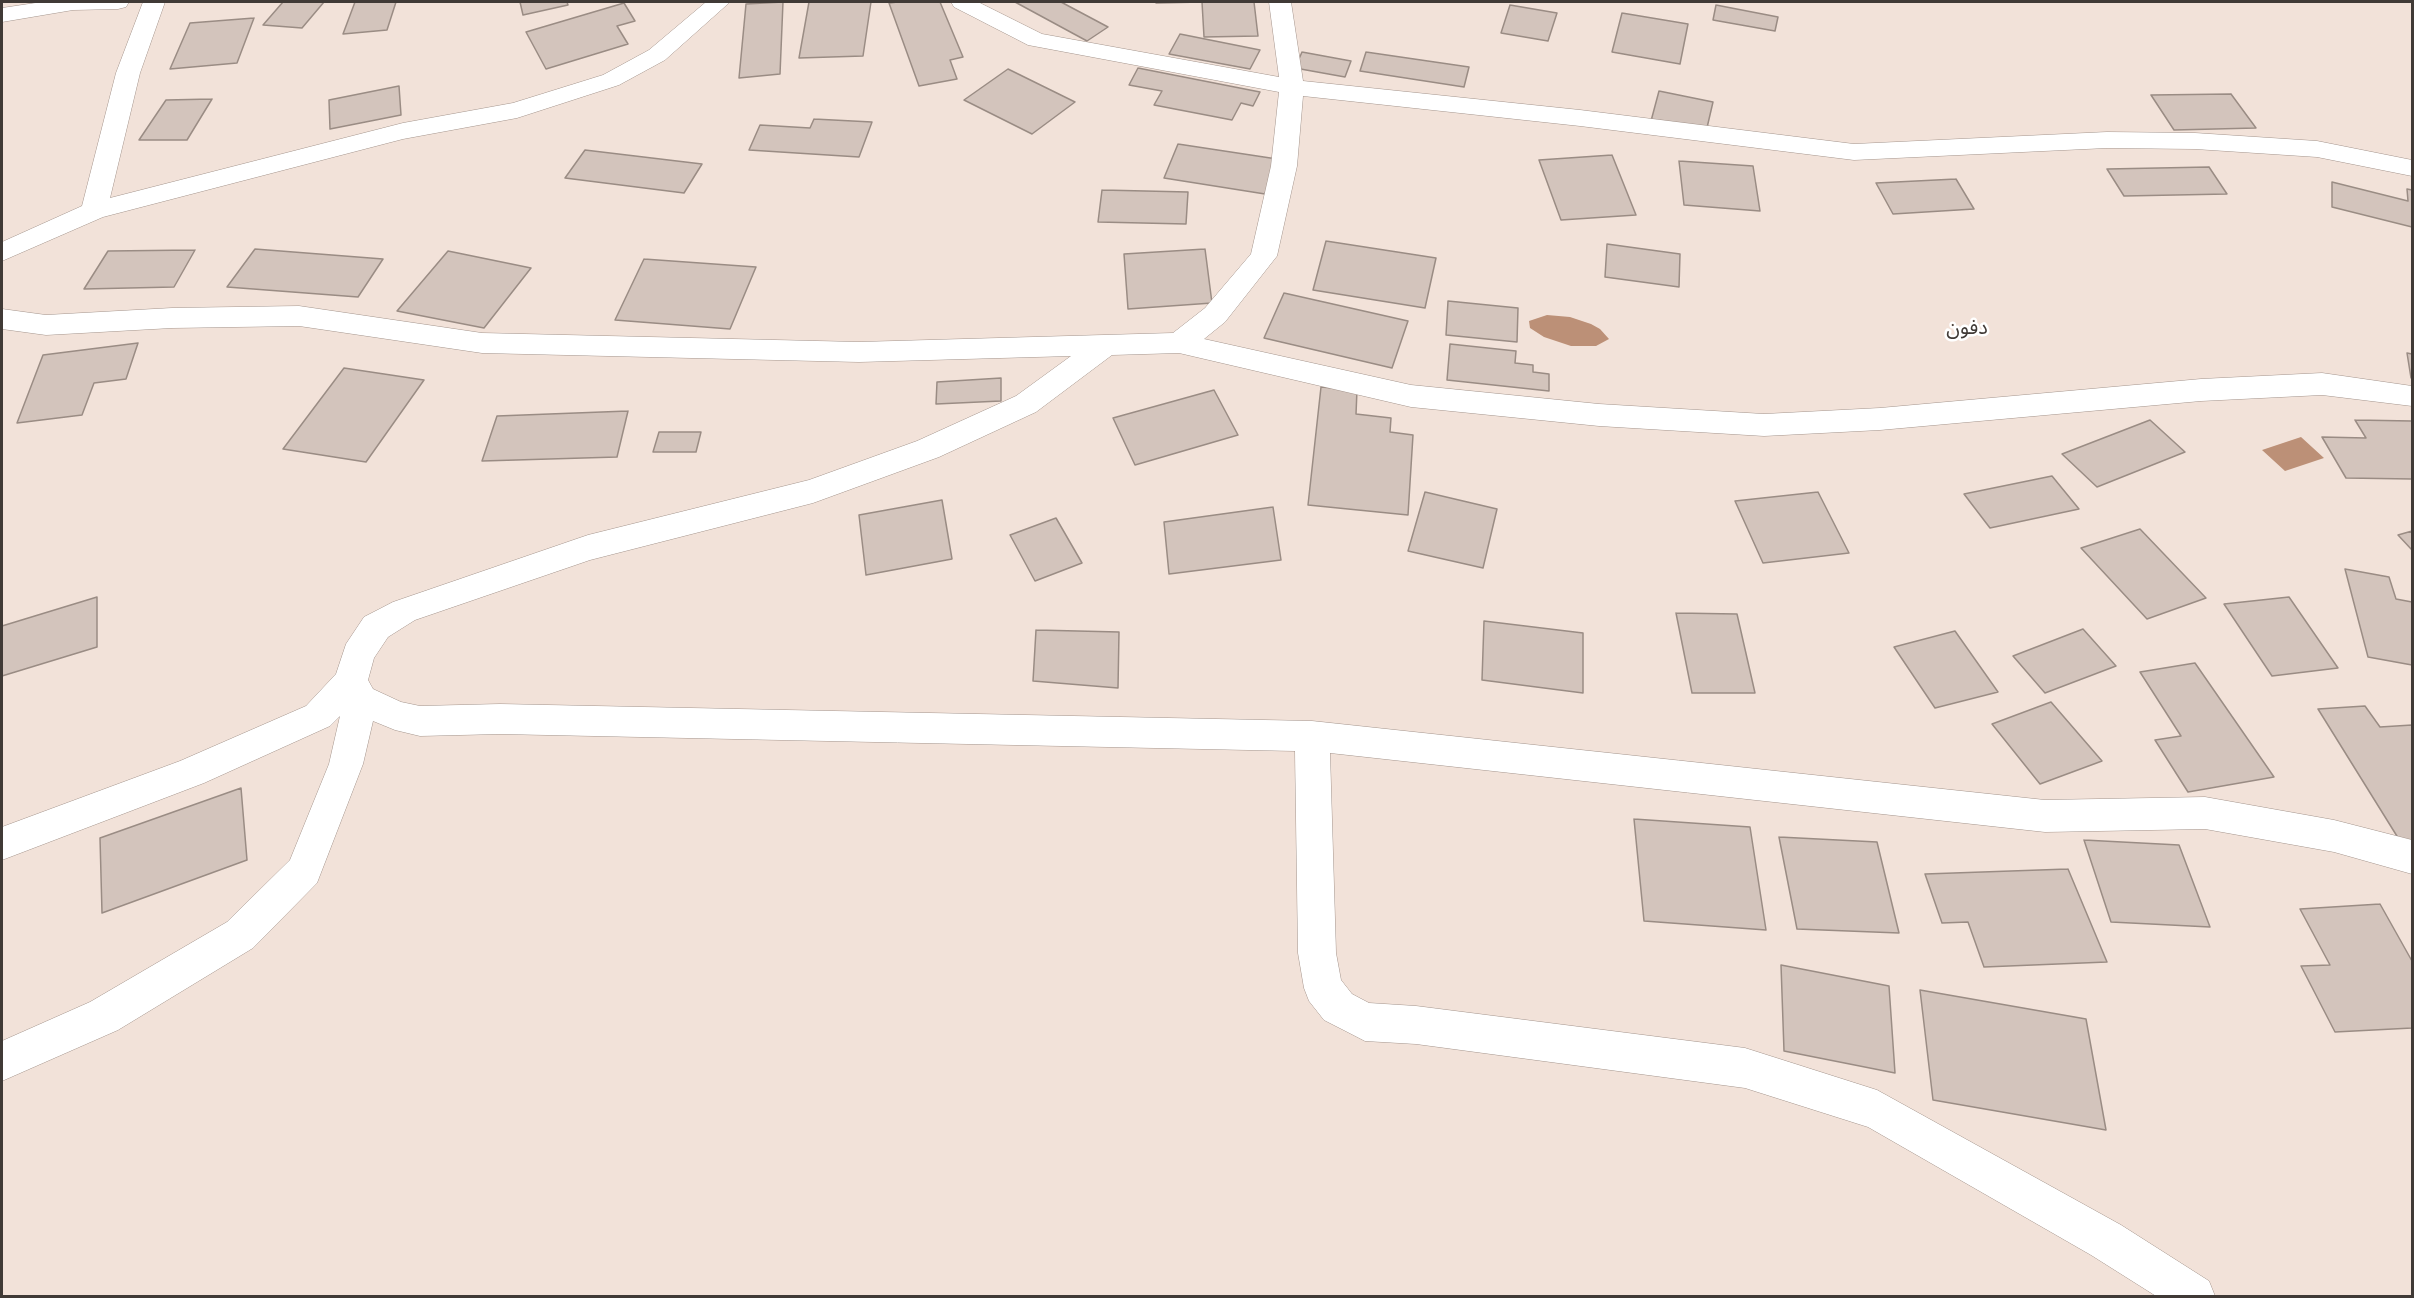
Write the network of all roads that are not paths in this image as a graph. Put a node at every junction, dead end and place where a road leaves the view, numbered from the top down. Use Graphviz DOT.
graph roads {
  1 [pos="118,2"];
  2 [pos="154,2"];
  3 [pos="719,2"];
  4 [pos="962,2"];
  5 [pos="1280,2"];
  6 [pos="2,15"];
  7 [pos="1292,87"];
  8 [pos="2412,168"];
  9 [pos="94,211"];
  10 [pos="2,252"];
  11 [pos="2,319"];
  12 [pos="1179,343"];
  13 [pos="1103,347"];
  14 [pos="2412,396"];
  15 [pos="356,690"];
  16 [pos="1312,736"];
  17 [pos="2,843"];
  18 [pos="2412,857"];
  19 [pos="2,1060"];
  20 [pos="2194,1296"];
  1 -- 6 [label="street"];
  2 -- 9 [label="street"];
  3 -- 9 [label="street"];
  4 -- 7 [label="street"];
  5 -- 7 [label="street"];
  7 -- 8 [label="street"];
  7 -- 12 [label="street"];
  9 -- 10 [label="street"];
  11 -- 13 [label="street"];
  12 -- 13 [label="street"];
  12 -- 14 [label="street"];
  13 -- 15 [label="street"];
  15 -- 16 [label="street"];
  15 -- 17 [label="street"];
  15 -- 19 [label="street"];
  16 -- 18 [label="street"];
  16 -- 20 [label="street"];
}
